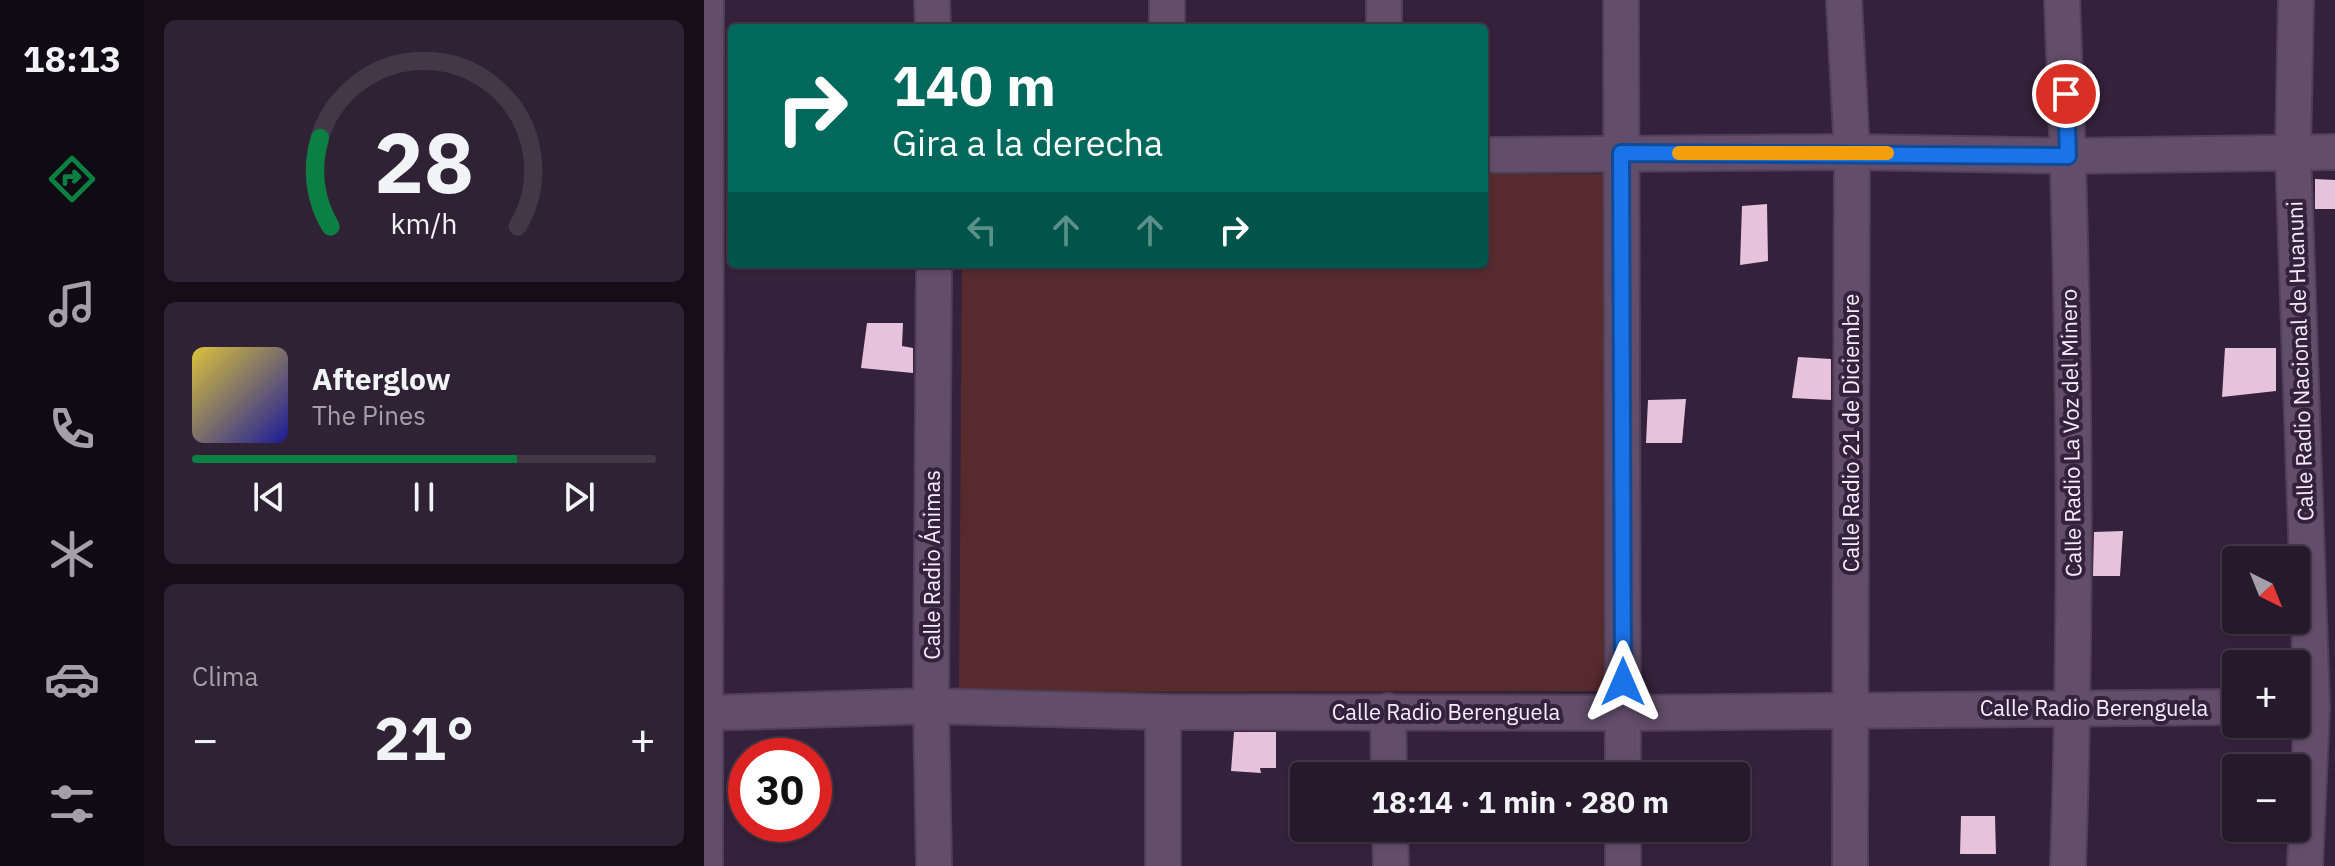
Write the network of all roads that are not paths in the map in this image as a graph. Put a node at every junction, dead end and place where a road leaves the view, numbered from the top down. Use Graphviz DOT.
graph roads {
  1 [pos="706,0"];
  2 [pos="932,0"];
  3 [pos="1167,0"];
  4 [pos="1384,0"];
  5 [pos="1621,0"];
  6 [pos="1844,0"];
  7 [pos="2062,0"];
  8 [pos="2296,0"];
  9 [pos="933,24"];
  10 [pos="1167,24"];
  11 [pos="1384,24"];
  12 [pos="1852,152"];
  13 [pos="2293,152"];
  14 [pos="2335,152"];
  15 [pos="1621,153"];
  16 [pos="1488,155"];
  17 [pos="2068,156"];
  18 [pos="715,161"];
  19 [pos="934,268"];
  20 [pos="931,706"];
  21 [pos="2074,707"];
  22 [pos="2222,707"];
  23 [pos="2314,707"];
  24 [pos="1388,711"];
  25 [pos="1850,711"];
  26 [pos="1163,712"];
  27 [pos="706,713"];
  28 [pos="1624,713"];
  29 [pos="1389,762"];
  30 [pos="1623,762"];
  31 [pos="1390,842"];
  32 [pos="1623,842"];
  33 [pos="705,866"];
  34 [pos="934,866"];
  35 [pos="1163,866"];
  36 [pos="1391,866"];
  37 [pos="1623,866"];
  38 [pos="1850,866"];
  39 [pos="2068,866"];
  40 [pos="2305,866"];
  1 -- 18 [label="street"];
  2 -- 9 [label="street"];
  3 -- 10 [label="street"];
  4 -- 11 [label="street"];
  5 -- 15 [label="street"];
  6 -- 12 [label="street, Calle Radio 21 de Diciembre"];
  7 -- 17 [label="street, Calle Radio La Voz del Minero"];
  8 -- 13 [label="street, Calle Radio Nacional de Huanuni"];
  12 -- 15 [label="street"];
  12 -- 17 [label="street"];
  12 -- 25 [label="street, Calle Radio 21 de Diciembre"];
  13 -- 14 [label="street"];
  13 -- 17 [label="street"];
  13 -- 23 [label="street, Calle Radio Nacional de Huanuni"];
  15 -- 16 [label="street"];
  15 -- 28 [label="street"];
  17 -- 21 [label="street, Calle Radio La Voz del Minero"];
  18 -- 27 [label="street"];
  19 -- 20 [label="street, Calle Radio Ánimas"];
  20 -- 26 [label="street, Calle Radio Berenguela"];
  20 -- 27 [label="street, Calle Radio Berenguela"];
  20 -- 34 [label="street, Calle Radio Ánimas"];
  21 -- 22 [label="street, Calle Radio Berenguela"];
  21 -- 25 [label="street, Calle Radio Berenguela"];
  21 -- 39 [label="street, Calle Radio La Voz del Minero"];
  23 -- 40 [label="street, Calle Radio Nacional de Huanuni"];
  24 -- 26 [label="street, Calle Radio Berenguela"];
  24 -- 28 [label="street, Calle Radio Berenguela"];
  24 -- 29 [label="street"];
  25 -- 28 [label="street, Calle Radio Berenguela"];
  25 -- 38 [label="street, Calle Radio 21 de Diciembre"];
  26 -- 35 [label="street"];
  27 -- 33 [label="street"];
  28 -- 30 [label="street"];
  31 -- 36 [label="street"];
  32 -- 37 [label="street"];
}
